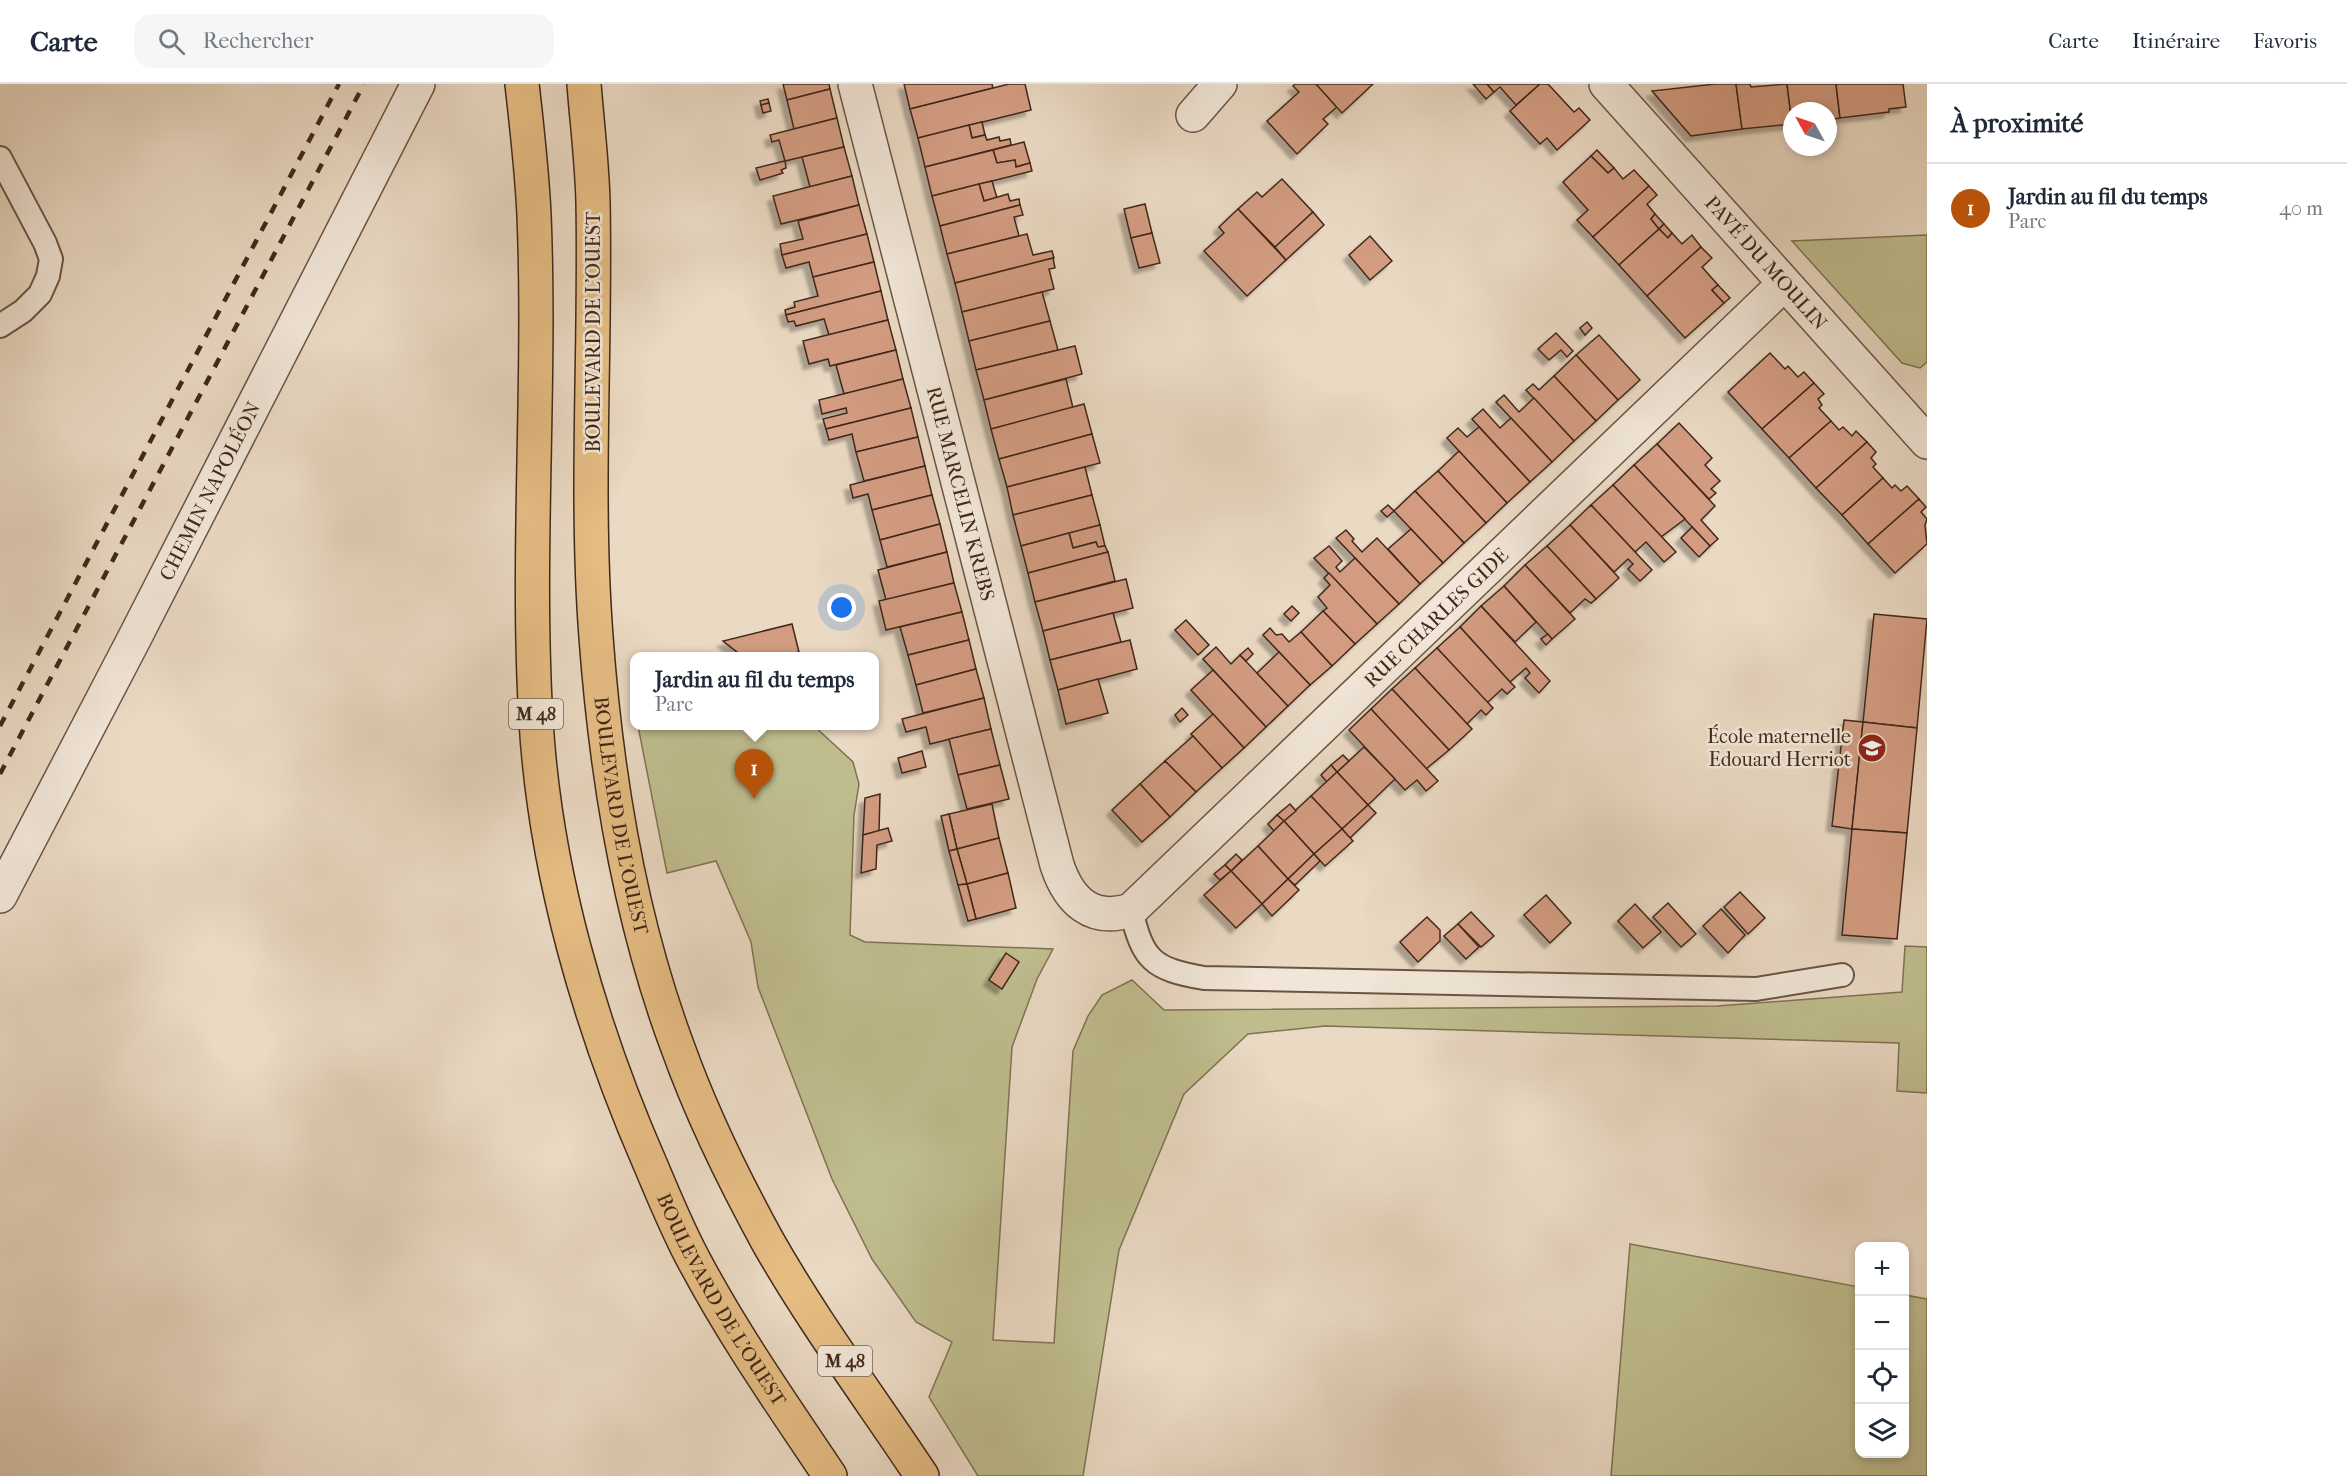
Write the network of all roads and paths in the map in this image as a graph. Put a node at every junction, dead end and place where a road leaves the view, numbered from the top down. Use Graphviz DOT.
graph roads {
  1 [pos="418,84"];
  2 [pos="522,84"];
  3 [pos="584,84"];
  4 [pos="855,84"];
  5 [pos="1220,84"];
  6 [pos="1606,84"];
  7 [pos="1193,115"];
  8 [pos="0,158"];
  9 [pos="1784,284"];
  10 [pos="0,326"];
  11 [pos="1927,442"];
  12 [pos="0,896"];
  13 [pos="1131,910"];
  14 [pos="1842,975"];
  15 [pos="830,1476"];
  16 [pos="922,1476"];
  1 -- 12 [label="street, CHEMIN NAPOLÉON"];
  2 -- 15 [label="main road, BOULEVARD DE L'OUEST / M 48"];
  3 -- 16 [label="main road, BOULEVARD DE L'OUEST / M 48"];
  4 -- 13 [label="street, RUE MARCELIN KREBS"];
  5 -- 7 [label="street"];
  6 -- 9 [label="street, PAVÉ DU MOULIN"];
  8 -- 10 [label="lane"];
  9 -- 11 [label="street, PAVÉ DU MOULIN"];
  9 -- 13 [label="street, RUE CHARLES GIDE"];
  13 -- 14 [label="lane"];
}
